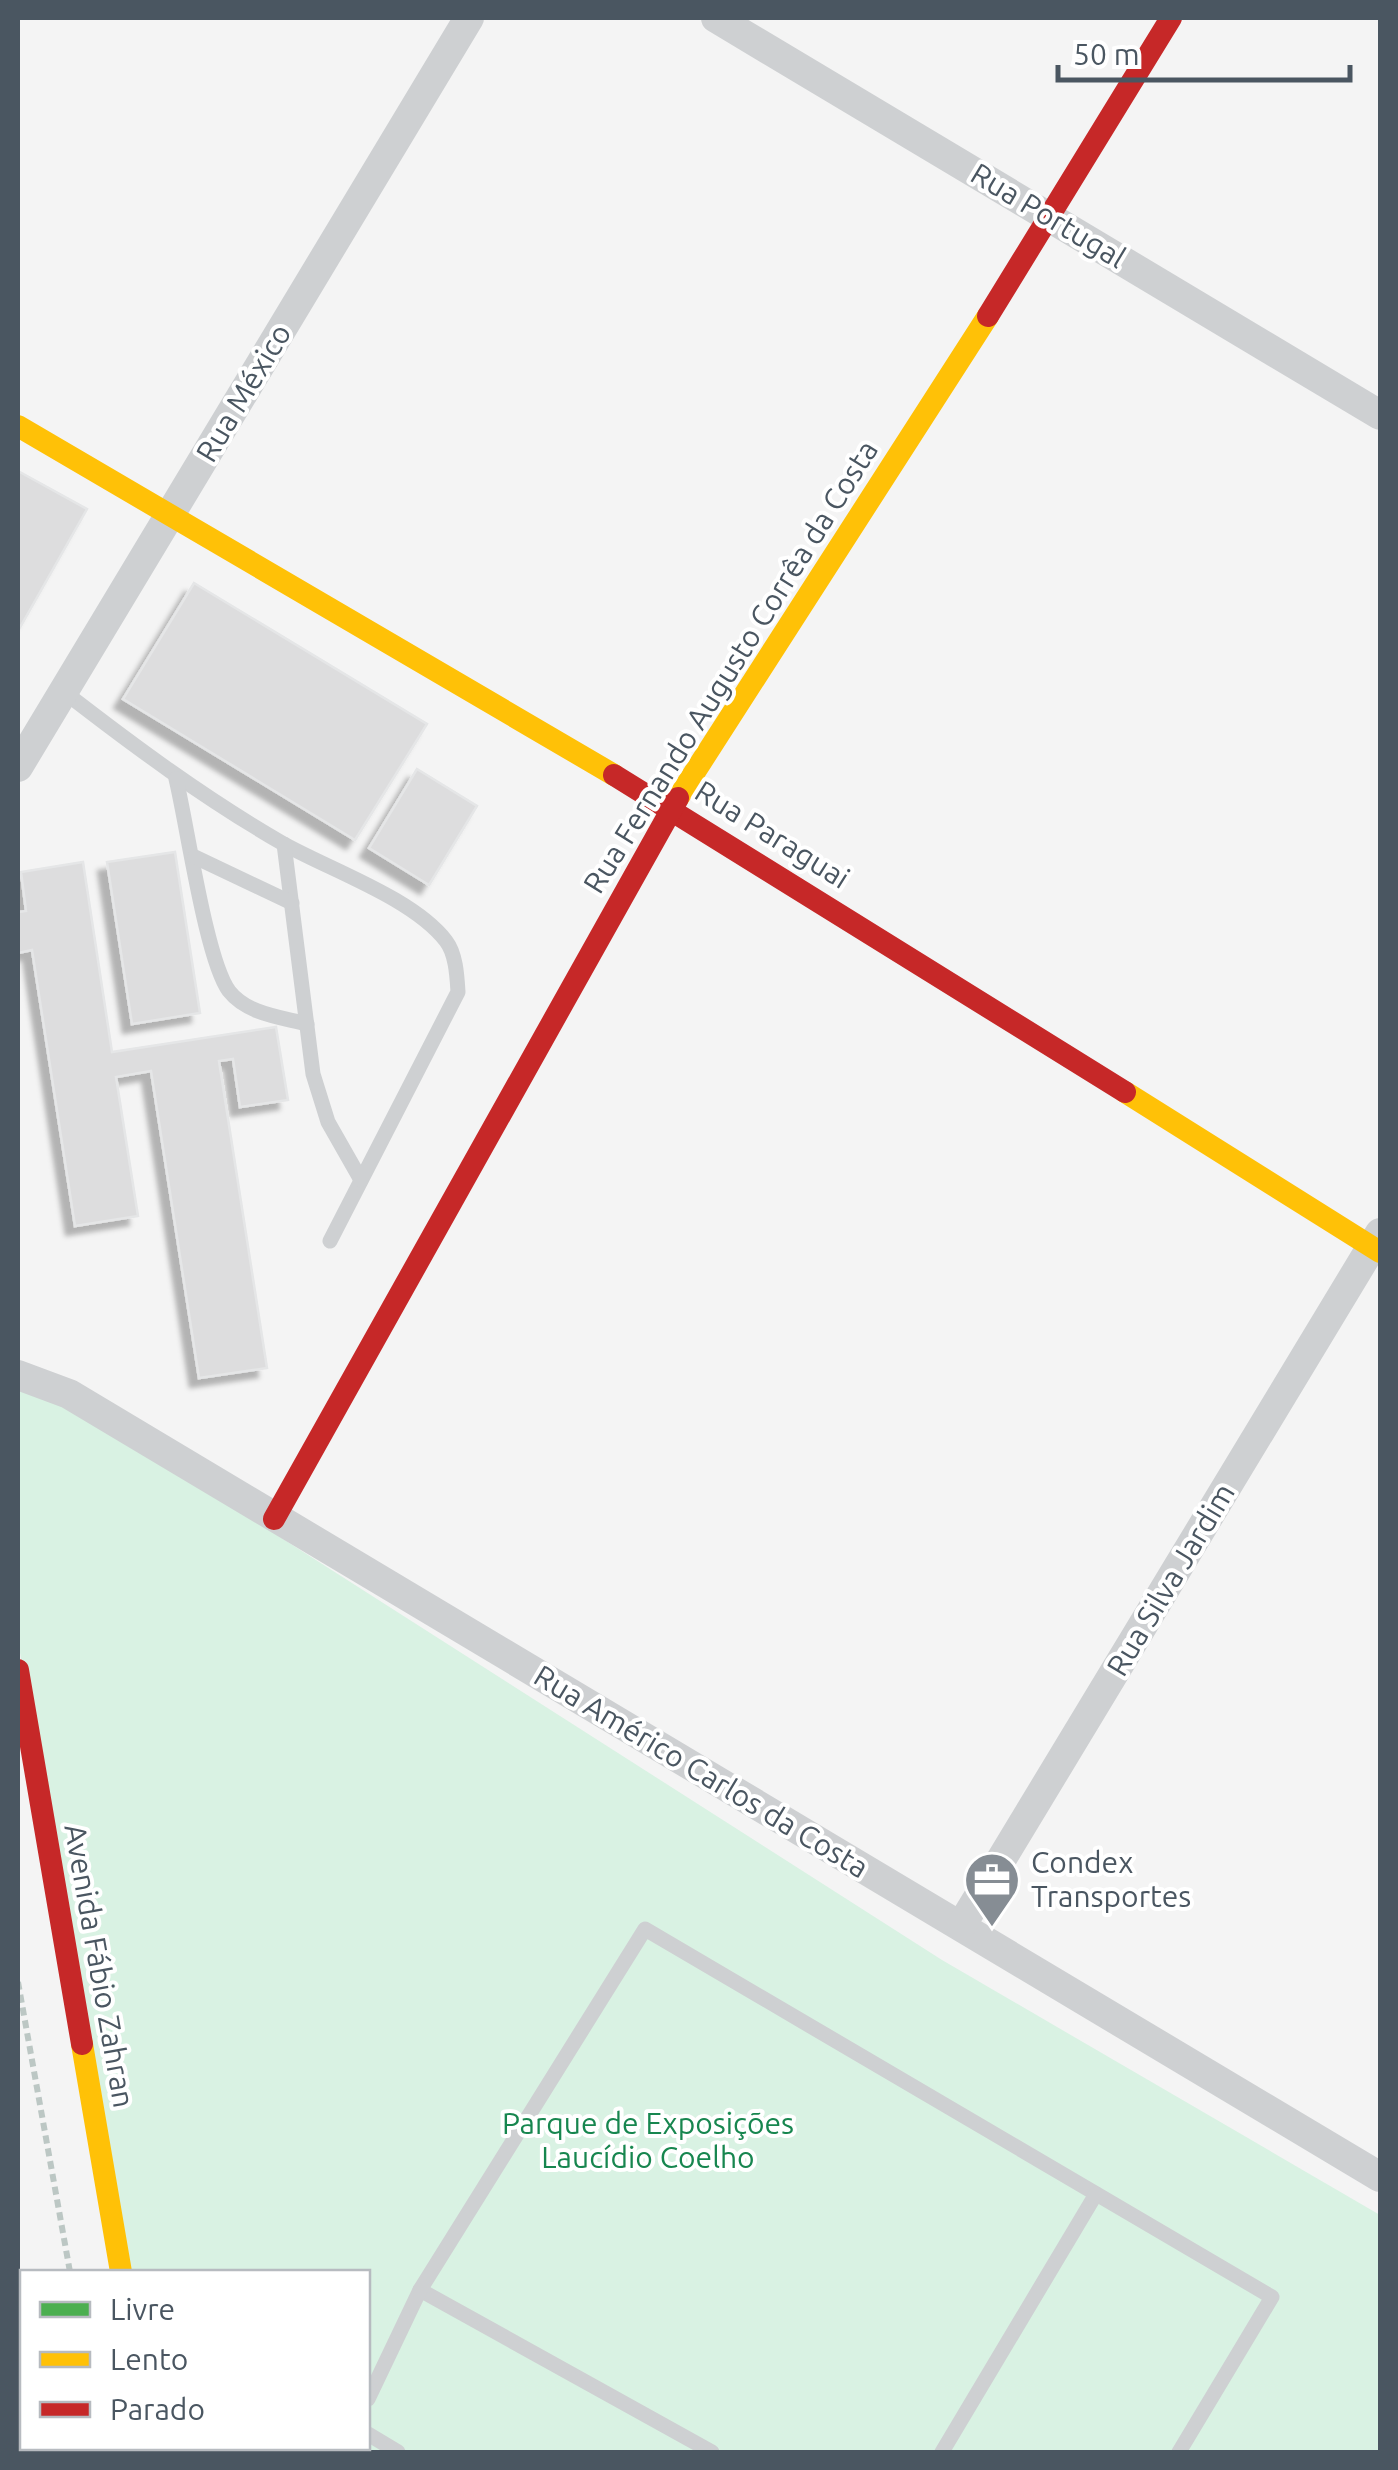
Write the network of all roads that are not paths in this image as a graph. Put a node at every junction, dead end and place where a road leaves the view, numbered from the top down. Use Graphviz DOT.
graph roads {
  1 [pos="469,18"];
  2 [pos="716,18"];
  3 [pos="1171,18"];
  4 [pos="1051,218"];
  5 [pos="1380,415"];
  6 [pos="18,426"];
  7 [pos="168,518"];
  8 [pos="62,691"];
  9 [pos="18,767"];
  10 [pos="176,778"];
  11 [pos="671,808"];
  12 [pos="284,844"];
  13 [pos="195,856"];
  14 [pos="292,903"];
  15 [pos="307,1024"];
  16 [pos="362,1180"];
  17 [pos="330,1241"];
  18 [pos="1378,1244"];
  19 [pos="18,1375"];
  20 [pos="274,1519"];
  21 [pos="18,1670"];
  22 [pos="961,1926"];
  23 [pos="1380,2177"];
  24 [pos="1096,2194"];
  25 [pos="121,2270"];
  26 [pos="420,2290"];
  27 [pos="370,2395"];
  28 [pos="370,2435"];
  29 [pos="398,2452"];
  30 [pos="712,2452"];
  31 [pos="942,2452"];
  32 [pos="1179,2452"];
  1 -- 7 [label="street, Rua México"];
  2 -- 4 [label="street, Rua Portugal"];
  3 -- 4 [label="street, Rua Fernando Augusto Corrêa da Costa"];
  4 -- 5 [label="street, Rua Portugal"];
  4 -- 11 [label="street, Rua Fernando Augusto Corrêa da Costa"];
  6 -- 7 [label="street, Rua Paraguai"];
  7 -- 8 [label="street, Rua México"];
  7 -- 11 [label="street, Rua Paraguai"];
  8 -- 9 [label="street, Rua México"];
  8 -- 10 [label="lane"];
  10 -- 12 [label="lane"];
  10 -- 13 [label="lane"];
  11 -- 18 [label="street, Rua Paraguai"];
  11 -- 20 [label="street, Rua Fernando Augusto Corrêa da Costa"];
  12 -- 14 [label="lane"];
  12 -- 16 [label="lane"];
  13 -- 14 [label="lane"];
  13 -- 15 [label="lane"];
  14 -- 15 [label="lane"];
  15 -- 16 [label="lane"];
  16 -- 17 [label="lane"];
  18 -- 22 [label="street, Rua Silva Jardim"];
  19 -- 20 [label="street, Rua Américo Carlos da Costa"];
  20 -- 22 [label="street, Rua Américo Carlos da Costa"];
  21 -- 25 [label="street, Avenida Fábio Zahran"];
  22 -- 23 [label="street, Rua Américo Carlos da Costa"];
  24 -- 26 [label="lane"];
  24 -- 31 [label="lane"];
  24 -- 32 [label="lane"];
  26 -- 27 [label="lane"];
  26 -- 30 [label="lane"];
  28 -- 29 [label="lane"];
}
